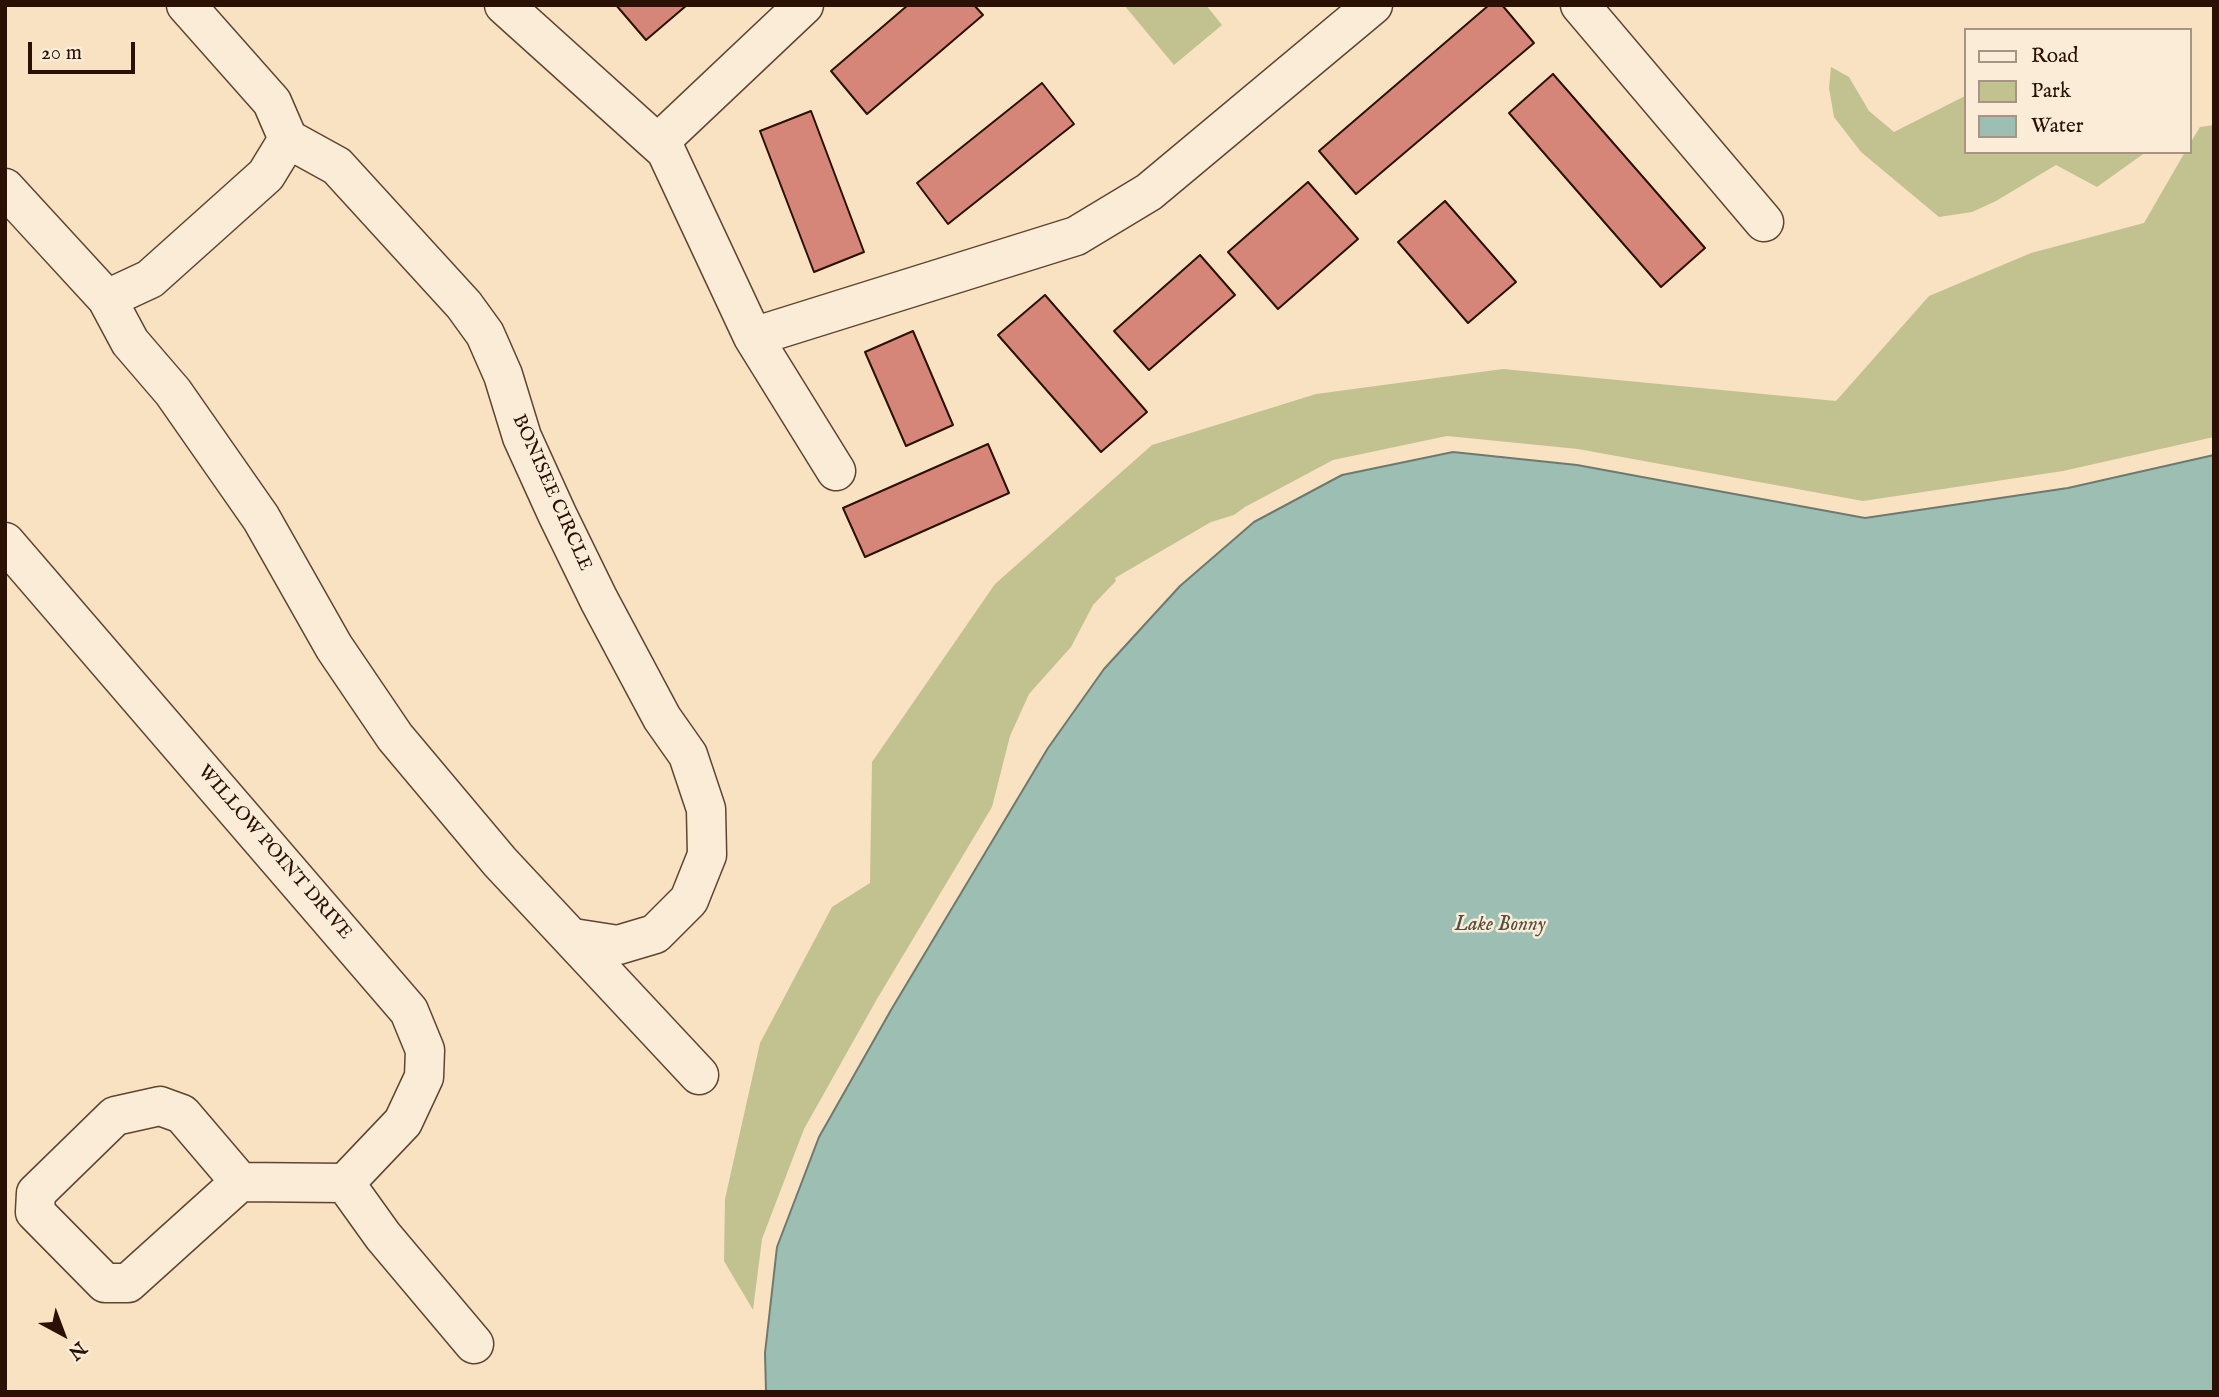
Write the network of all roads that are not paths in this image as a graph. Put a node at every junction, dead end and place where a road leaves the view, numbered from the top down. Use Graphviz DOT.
graph roads {
  1 [pos="186,5"];
  2 [pos="504,5"];
  3 [pos="804,5"];
  4 [pos="1373,5"];
  5 [pos="1580,5"];
  6 [pos="288,139"];
  7 [pos="658,144"];
  8 [pos="5,188"];
  9 [pos="1764,222"];
  10 [pos="107,299"];
  11 [pos="753,337"];
  12 [pos="836,471"];
  13 [pos="5,542"];
  14 [pos="573,938"];
  15 [pos="699,1075"];
  16 [pos="240,1182"];
  17 [pos="345,1183"];
  18 [pos="474,1344"];
  1 -- 6 [label="street"];
  2 -- 7 [label="street"];
  3 -- 7 [label="street"];
  4 -- 11 [label="street"];
  5 -- 9 [label="street"];
  6 -- 10 [label="street"];
  6 -- 14 [label="street, BONISEE CIRCLE"];
  7 -- 11 [label="street"];
  8 -- 10 [label="street"];
  10 -- 14 [label="street"];
  11 -- 12 [label="street"];
  13 -- 17 [label="street, WILLOW POINT DRIVE"];
  14 -- 15 [label="street"];
  16 -- 16 [label="street"];
  16 -- 17 [label="street"];
  17 -- 18 [label="street"];
}
